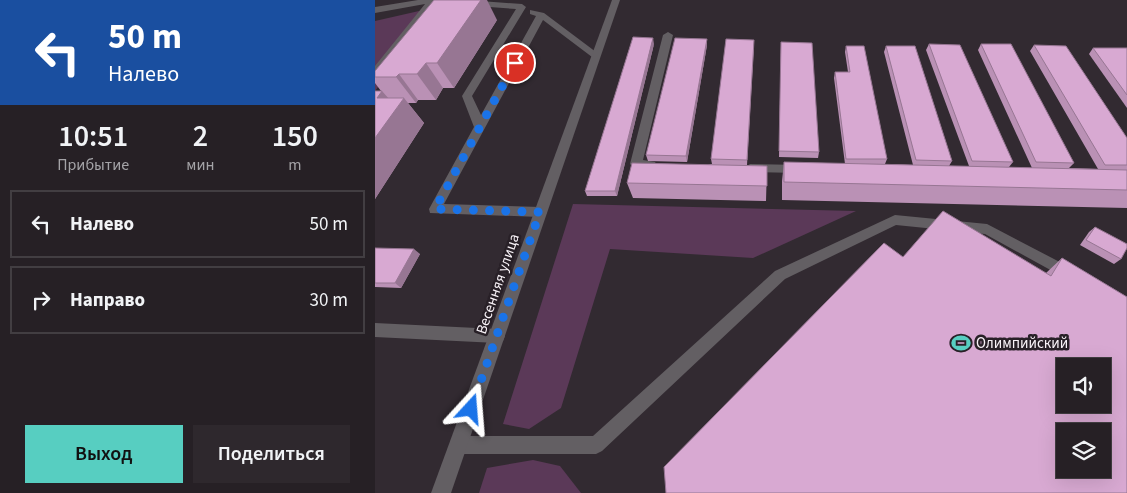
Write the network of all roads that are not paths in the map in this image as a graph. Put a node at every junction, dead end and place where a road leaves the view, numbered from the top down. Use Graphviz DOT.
graph roads {
  1 [pos="433,0"];
  2 [pos="616,0"];
  3 [pos="520,4"];
  4 [pos="375,10"];
  5 [pos="541,15"];
  6 [pos="668,35"];
  7 [pos="595,55"];
  8 [pos="375,73"];
  9 [pos="481,127"];
  10 [pos="665,165"];
  11 [pos="734,167"];
  12 [pos="813,170"];
  13 [pos="540,212"];
  14 [pos="1083,281"];
  15 [pos="375,330"];
  16 [pos="497,336"];
  17 [pos="459,445"];
  18 [pos="441,493"];
  1 -- 3 [label="lane"];
  1 -- 4 [label="lane"];
  1 -- 8 [label="lane"];
  2 -- 7 [label="street, Весенняя улица"];
  3 -- 5 [label="lane"];
  3 -- 9 [label="lane"];
  5 -- 7 [label="lane"];
  5 -- 9 [label="street"];
  6 -- 10 [label="lane"];
  7 -- 13 [label="street, Весенняя улица"];
  9 -- 13 [label="street"];
  11 -- 12 [label="lane"];
  13 -- 16 [label="street, Весенняя улица"];
  14 -- 17 [label="lane"];
  15 -- 16 [label="lane"];
  16 -- 17 [label="street, Весенняя улица"];
  17 -- 18 [label="street, Весенняя улица"];
}
